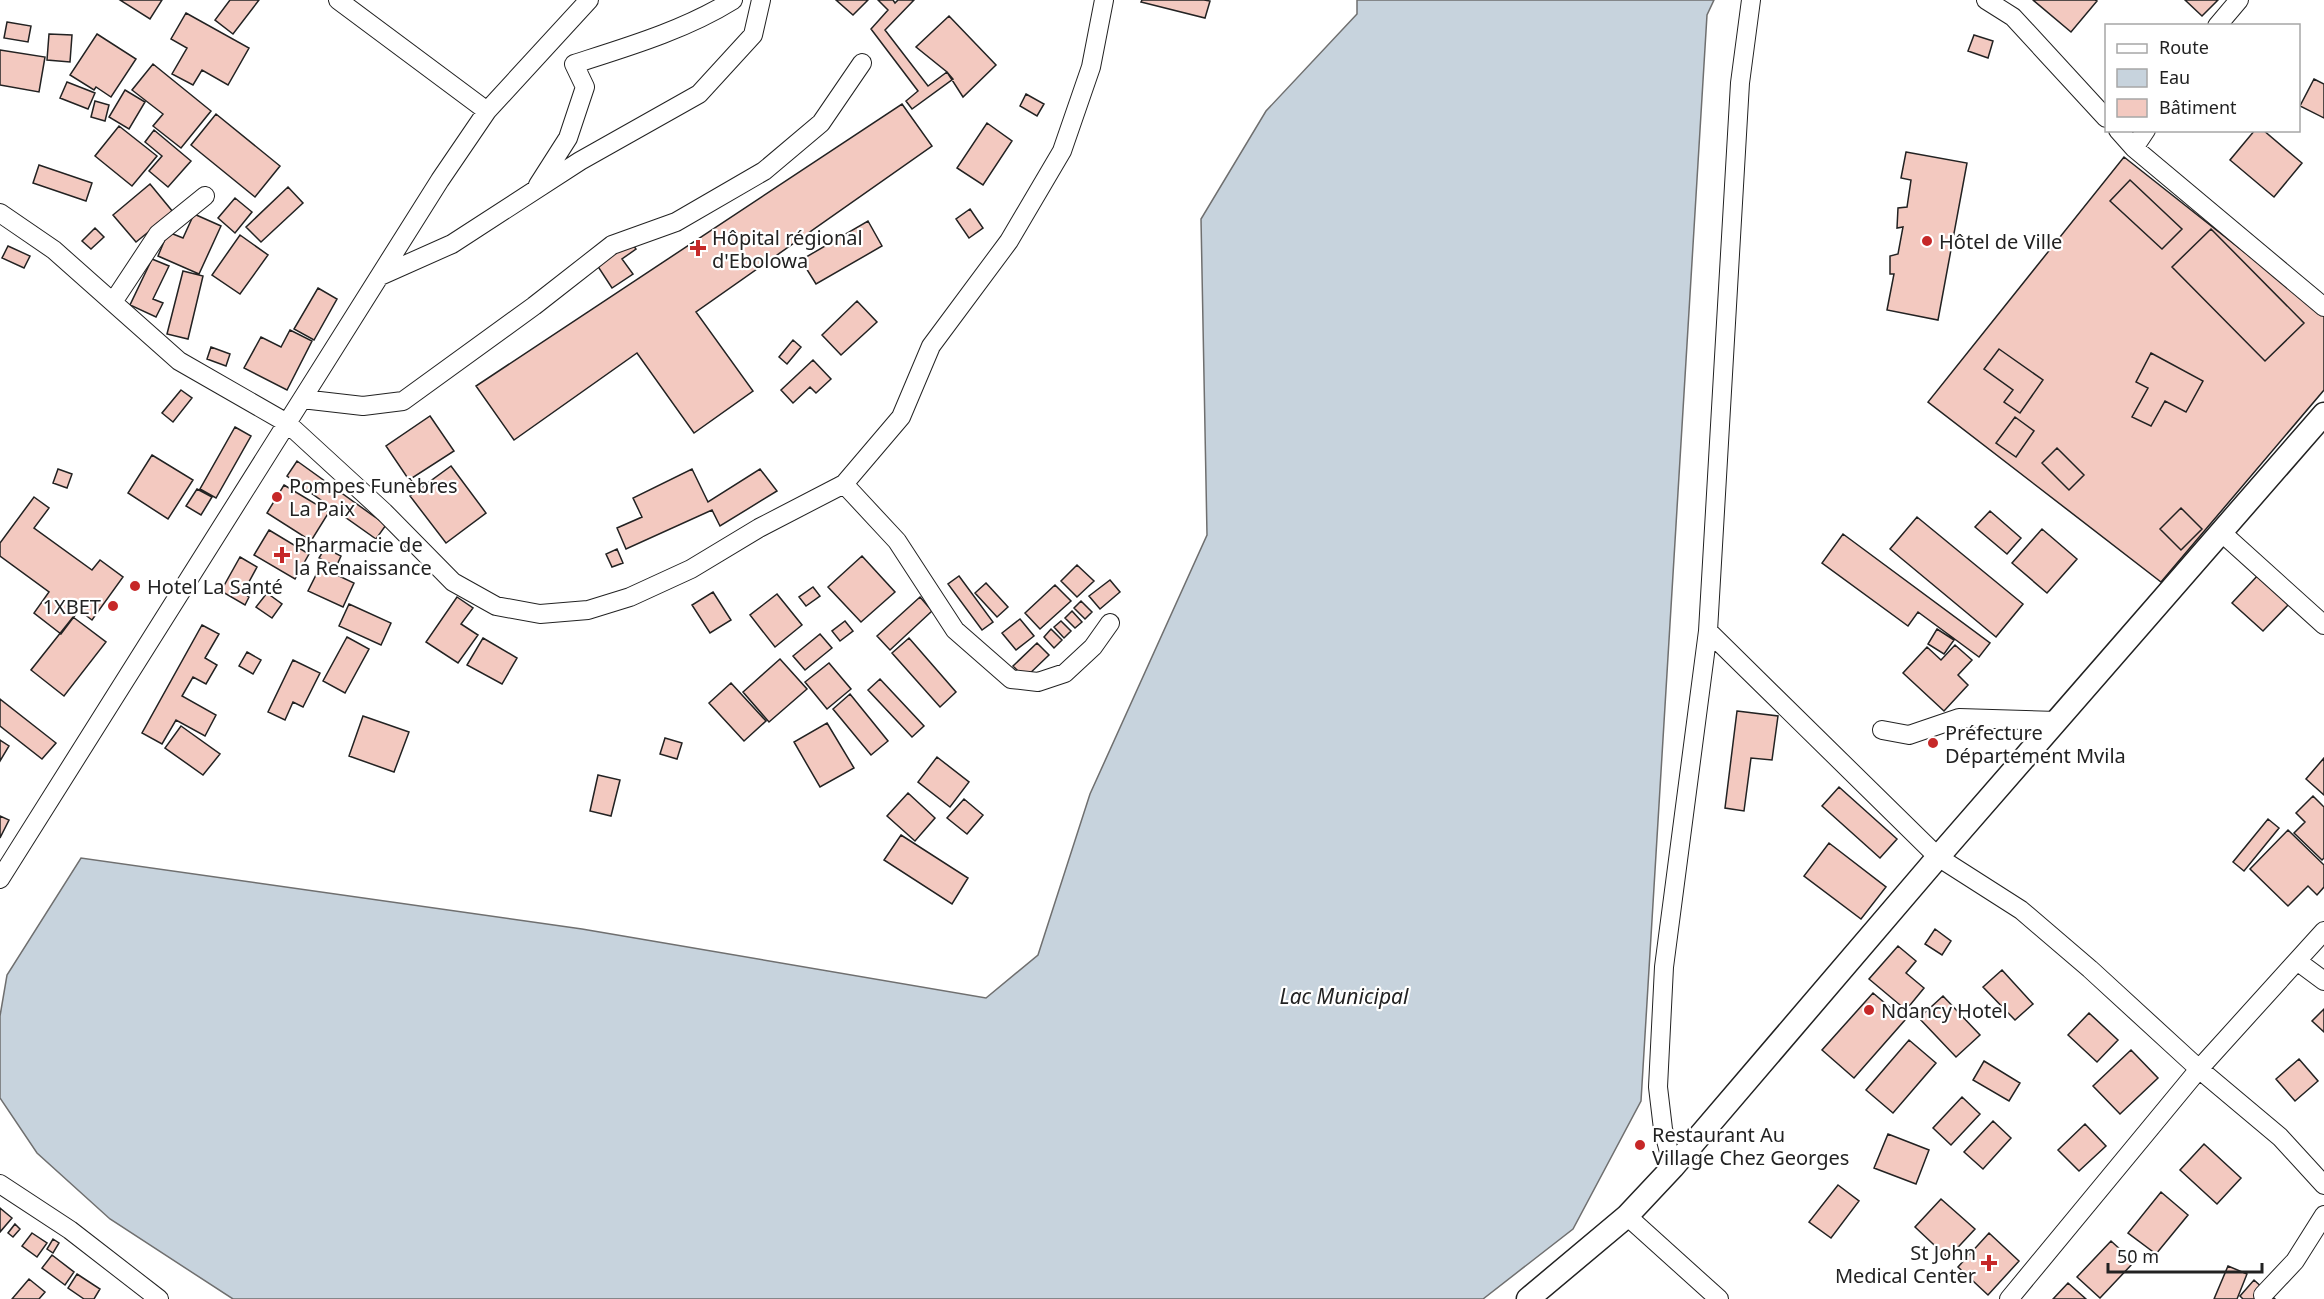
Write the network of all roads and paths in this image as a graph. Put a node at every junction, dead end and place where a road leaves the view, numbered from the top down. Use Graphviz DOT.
graph roads {
  1 [pos="338,0"];
  2 [pos="589,0"];
  3 [pos="733,0"];
  4 [pos="760,0"];
  5 [pos="1104,0"];
  6 [pos="1751,0"];
  7 [pos="1986,0"];
  8 [pos="2238,0"];
  9 [pos="2219,24"];
  10 [pos="862,63"];
  11 [pos="487,111"];
  12 [pos="2105,117"];
  13 [pos="2120,132"];
  14 [pos="2145,132"];
  15 [pos="2134,148"];
  16 [pos="534,191"];
  17 [pos="205,196"];
  18 [pos="0,213"];
  19 [pos="380,276"];
  20 [pos="113,302"];
  21 [pos="2324,307"];
  22 [pos="302,399"];
  23 [pos="2324,414"];
  24 [pos="287,423"];
  25 [pos="843,484"];
  26 [pos="2221,532"];
  27 [pos="1110,623"];
  28 [pos="2324,626"];
  29 [pos="1708,632"];
  30 [pos="2057,721"];
  31 [pos="1882,730"];
  32 [pos="1938,857"];
  33 [pos="0,879"];
  34 [pos="2324,931"];
  35 [pos="2296,961"];
  36 [pos="2324,981"];
  37 [pos="2199,1069"];
  38 [pos="1673,1167"];
  39 [pos="0,1184"];
  40 [pos="2324,1185"];
  41 [pos="2324,1215"];
  42 [pos="1627,1216"];
  43 [pos="2263,1295"];
  44 [pos="159,1299"];
  45 [pos="1527,1299"];
  46 [pos="1719,1299"];
  47 [pos="2009,1299"];
  1 -- 11 [label="street"];
  2 -- 11 [label="street"];
  3 -- 16 [label="street"];
  4 -- 16 [label="street"];
  5 -- 25 [label="street"];
  6 -- 29 [label="street"];
  7 -- 12 [label="street"];
  8 -- 9 [label="street"];
  10 -- 22 [label="street"];
  11 -- 19 [label="street"];
  13 -- 15 [label="street"];
  14 -- 15 [label="street"];
  15 -- 21 [label="street"];
  16 -- 19 [label="street"];
  17 -- 20 [label="street"];
  18 -- 20 [label="street"];
  19 -- 22 [label="street"];
  20 -- 24 [label="street"];
  22 -- 24 [label="street"];
  23 -- 26 [label="street"];
  24 -- 25 [label="street"];
  24 -- 33 [label="street"];
  25 -- 27 [label="street"];
  26 -- 28 [label="street"];
  26 -- 30 [label="street"];
  29 -- 32 [label="street"];
  29 -- 38 [label="street"];
  30 -- 31 [label="street"];
  30 -- 32 [label="street"];
  32 -- 37 [label="street"];
  32 -- 38 [label="street"];
  34 -- 35 [label="street"];
  35 -- 36 [label="street"];
  35 -- 37 [label="street"];
  37 -- 40 [label="street"];
  37 -- 47 [label="street"];
  38 -- 42 [label="street"];
  39 -- 44 [label="street"];
  41 -- 43 [label="street"];
  42 -- 45 [label="street"];
  42 -- 46 [label="street"];
}
